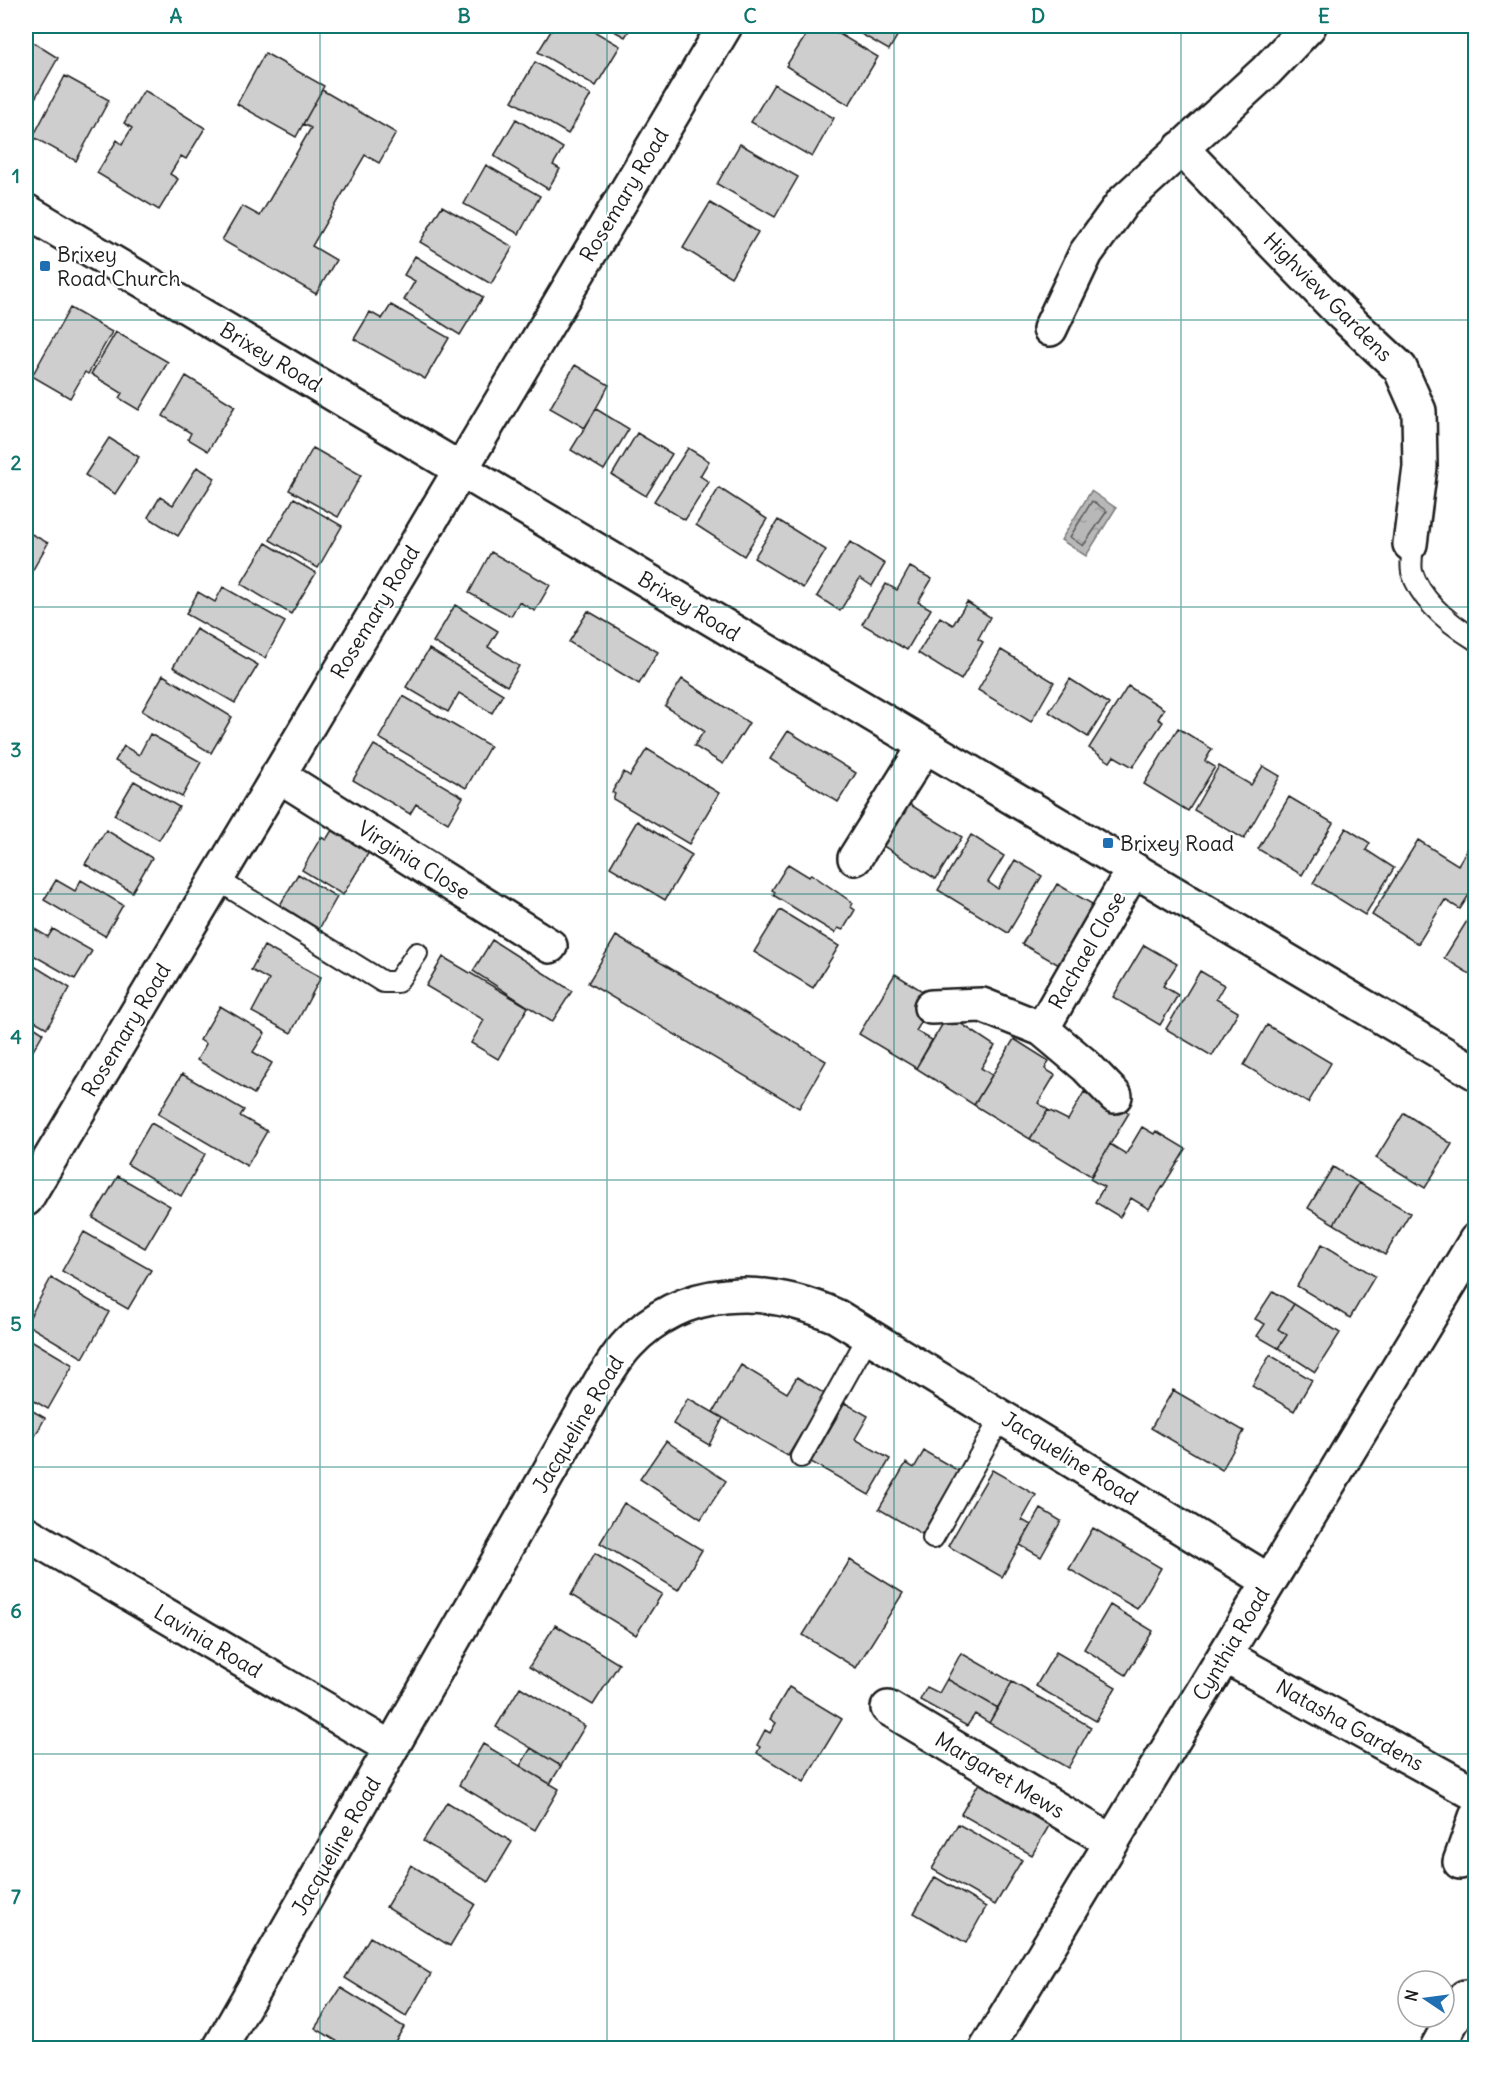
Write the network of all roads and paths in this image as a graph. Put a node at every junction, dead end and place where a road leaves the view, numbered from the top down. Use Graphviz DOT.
graph roads {
  1 [pos="725,26"];
  2 [pos="1309,26"];
  3 [pos="1181,148"];
  4 [pos="26,211"];
  5 [pos="1050,329"];
  6 [pos="460,470"];
  7 [pos="1410,544"];
  8 [pos="1476,640"];
  9 [pos="925,746"];
  10 [pos="278,775"];
  11 [pos="855,858"];
  12 [pos="1133,870"];
  13 [pos="216,879"];
  14 [pos="550,946"];
  15 [pos="417,953"];
  16 [pos="931,1007"];
  17 [pos="1042,1029"];
  18 [pos="1476,1073"];
  19 [pos="1115,1095"];
  20 [pos="26,1199"];
  21 [pos="1476,1240"];
  22 [pos="869,1335"];
  23 [pos="1002,1416"];
  24 [pos="801,1457"];
  25 [pos="26,1533"];
  26 [pos="933,1538"];
  27 [pos="1269,1581"];
  28 [pos="1225,1656"];
  29 [pos="888,1708"];
  30 [pos="391,1748"];
  31 [pos="1476,1794"];
  32 [pos="1476,1817"];
  33 [pos="1112,1842"];
  34 [pos="1460,1862"];
  35 [pos="1465,1997"];
  36 [pos="220,2049"];
  37 [pos="987,2049"];
  38 [pos="1437,2049"];
  1 -- 6 [label="street, Rosemary Road"];
  2 -- 3 [label="street"];
  3 -- 5 [label="street"];
  3 -- 7 [label="street, Highview Gardens"];
  4 -- 6 [label="street, Brixey Road"];
  6 -- 9 [label="street, Brixey Road"];
  6 -- 10 [label="street, Rosemary Road"];
  7 -- 8 [label="lane"];
  9 -- 11 [label="street"];
  9 -- 12 [label="street, Brixey Road"];
  10 -- 13 [label="street, Rosemary Road"];
  10 -- 14 [label="street, Virginia Close"];
  12 -- 17 [label="street, Rachael Close"];
  12 -- 18 [label="street, Brixey Road"];
  13 -- 15 [label="lane"];
  13 -- 20 [label="street, Rosemary Road"];
  16 -- 17 [label="street, Rachael Close"];
  17 -- 19 [label="street, Rachael Close"];
  21 -- 27 [label="street, Cynthia Road"];
  22 -- 23 [label="street, Jacqueline Road"];
  22 -- 24 [label="lane"];
  22 -- 30 [label="street, Jacqueline Road"];
  23 -- 26 [label="lane"];
  23 -- 27 [label="street, Jacqueline Road"];
  25 -- 30 [label="street, Lavinia Road"];
  27 -- 28 [label="street, Cynthia Road"];
  28 -- 31 [label="street, Natasha Gardens"];
  28 -- 33 [label="street, Cynthia Road"];
  29 -- 33 [label="street, Margaret Mews"];
  30 -- 36 [label="street, Jacqueline Road"];
  32 -- 34 [label="street"];
  33 -- 37 [label="street, Cynthia Road"];
  35 -- 38 [label="street"];
}
